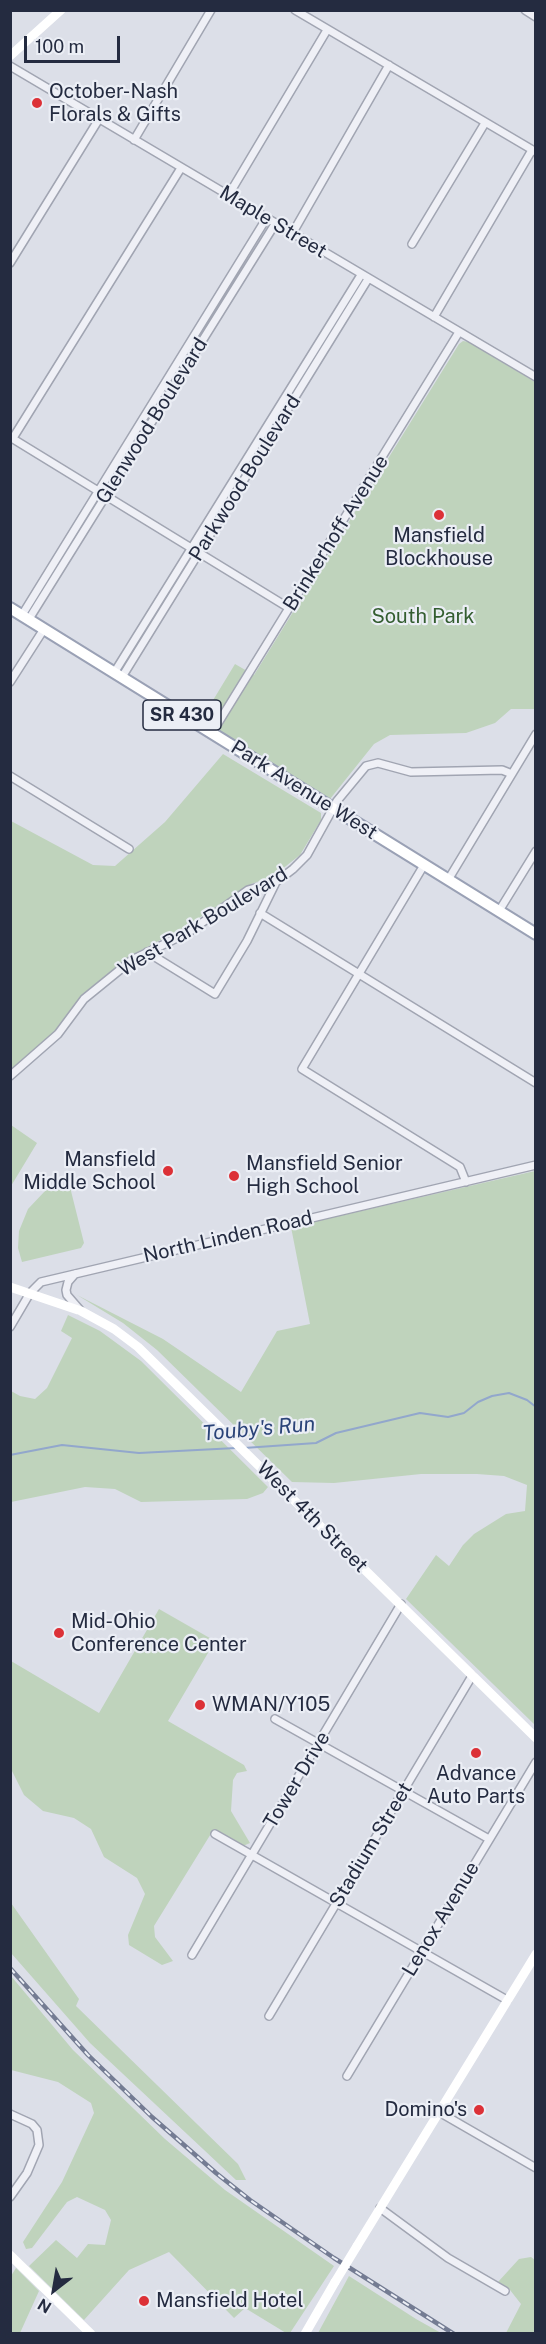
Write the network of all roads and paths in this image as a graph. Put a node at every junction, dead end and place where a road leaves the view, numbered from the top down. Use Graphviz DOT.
graph roads {
  1 [pos="61,10"];
  2 [pos="211,10"];
  3 [pos="295,10"];
  4 [pos="525,10"];
  5 [pos="536,17"];
  6 [pos="327,30"];
  7 [pos="10,56"];
  8 [pos="388,65"];
  9 [pos="10,66"];
  10 [pos="99,119"];
  11 [pos="485,123"];
  12 [pos="134,140"];
  13 [pos="534,151"];
  14 [pos="181,168"];
  15 [pos="228,196"];
  16 [pos="266,219"];
  17 [pos="275,224"];
  18 [pos="292,234"];
  19 [pos="412,244"];
  20 [pos="10,262"];
  21 [pos="361,274"];
  22 [pos="368,279"];
  23 [pos="434,317"];
  24 [pos="459,332"];
  25 [pos="534,374"];
  26 [pos="12,438"];
  27 [pos="98,490"];
  28 [pos="106,495"];
  29 [pos="195,551"];
  30 [pos="10,608"];
  31 [pos="289,608"];
  32 [pos="25,617"];
  33 [pos="44,629"];
  34 [pos="118,675"];
  35 [pos="10,682"];
  36 [pos="212,733"];
  37 [pos="536,734"];
  38 [pos="512,774"];
  39 [pos="10,776"];
  40 [pos="334,809"];
  41 [pos="129,849"];
  42 [pos="536,850"];
  43 [pos="424,865"];
  44 [pos="448,880"];
  45 [pos="276,882"];
  46 [pos="252,889"];
  47 [pos="262,910"];
  48 [pos="499,911"];
  49 [pos="536,934"];
  50 [pos="147,952"];
  51 [pos="359,974"];
  52 [pos="10,1076"];
  53 [pos="536,1083"];
  54 [pos="536,1165"];
  55 [pos="466,1182"];
  56 [pos="75,1274"];
  57 [pos="10,1287"];
  58 [pos="30,1293"];
  59 [pos="81,1311"];
  60 [pos="10,1327"];
  61 [pos="401,1604"];
  62 [pos="472,1676"];
  63 [pos="275,1719"];
  64 [pos="536,1738"];
  65 [pos="320,1742"];
  66 [pos="536,1762"];
  67 [pos="404,1790"];
  68 [pos="215,1834"];
  69 [pos="489,1839"];
  70 [pos="251,1855"];
  71 [pos="336,1903"];
  72 [pos="423,1952"];
  73 [pos="536,1954"];
  74 [pos="192,1955"];
  75 [pos="507,2000"];
  76 [pos="269,2016"];
  77 [pos="347,2076"];
  78 [pos="439,2112"];
  79 [pos="10,2114"];
  80 [pos="536,2168"];
  81 [pos="10,2197"];
  82 [pos="380,2208"];
  83 [pos="10,2255"];
  84 [pos="505,2291"];
  85 [pos="90,2334"];
  86 [pos="305,2334"];
  1 -- 7 [label="main road"];
  2 -- 12 [label="street"];
  3 -- 6 [label="street"];
  4 -- 5 [label="street"];
  6 -- 8 [label="street"];
  6 -- 15 [label="street"];
  8 -- 11 [label="street"];
  8 -- 18 [label="street"];
  9 -- 10 [label="street, Maple Street"];
  10 -- 12 [label="street, Maple Street"];
  10 -- 20 [label="street"];
  11 -- 13 [label="street"];
  11 -- 19 [label="street"];
  12 -- 14 [label="street, Maple Street"];
  13 -- 23 [label="street"];
  14 -- 15 [label="street, Maple Street"];
  14 -- 26 [label="street"];
  15 -- 16 [label="street, Maple Street"];
  16 -- 17 [label="street, Maple Street"];
  16 -- 27 [label="street, Glenwood Boulevard"];
  17 -- 18 [label="street, Maple Street"];
  17 -- 28 [label="street, Glenwood Boulevard"];
  18 -- 21 [label="street, Maple Street"];
  21 -- 22 [label="street, Maple Street"];
  21 -- 29 [label="street"];
  22 -- 23 [label="street, Maple Street"];
  22 -- 29 [label="street, Parkwood Boulevard"];
  23 -- 24 [label="street, Maple Street"];
  24 -- 25 [label="street, Maple Street"];
  24 -- 31 [label="street, Brinkerhoff Avenue"];
  26 -- 27 [label="street"];
  27 -- 28 [label="street"];
  27 -- 32 [label="street, Glenwood Boulevard"];
  28 -- 29 [label="street"];
  28 -- 32 [label="street, Glenwood Boulevard"];
  29 -- 31 [label="street"];
  29 -- 34 [label="street, Parkwood Boulevard"];
  30 -- 32 [label="main road, Park Avenue West / SR 430"];
  31 -- 36 [label="street, Brinkerhoff Avenue"];
  32 -- 33 [label="main road, Park Avenue West / SR 430"];
  33 -- 34 [label="main road, Park Avenue West / SR 430"];
  33 -- 35 [label="street"];
  34 -- 36 [label="main road, Park Avenue West / SR 430"];
  36 -- 40 [label="main road, Park Avenue West / SR 430"];
  37 -- 38 [label="street"];
  38 -- 40 [label="street, West Park Boulevard"];
  38 -- 44 [label="street"];
  39 -- 41 [label="street"];
  40 -- 43 [label="main road, Park Avenue West / SR 430"];
  40 -- 45 [label="street, West Park Boulevard"];
  42 -- 48 [label="street"];
  43 -- 44 [label="main road, Park Avenue West / SR 430"];
  43 -- 51 [label="street"];
  44 -- 48 [label="main road, Park Avenue West / SR 430"];
  45 -- 46 [label="street, West Park Boulevard"];
  45 -- 47 [label="street"];
  46 -- 47 [label="street"];
  46 -- 50 [label="street, West Park Boulevard"];
  47 -- 50 [label="street"];
  47 -- 51 [label="street"];
  48 -- 49 [label="main road, Park Avenue West / SR 430"];
  50 -- 52 [label="street, West Park Boulevard"];
  51 -- 53 [label="street"];
  51 -- 55 [label="street"];
  54 -- 55 [label="street, North Linden Road"];
  55 -- 56 [label="street, North Linden Road"];
  56 -- 58 [label="street, North Linden Road"];
  56 -- 59 [label="street"];
  57 -- 58 [label="main road, West 4th Street"];
  58 -- 59 [label="main road, West 4th Street"];
  58 -- 60 [label="street"];
  59 -- 61 [label="main road, West 4th Street"];
  61 -- 62 [label="main road, West 4th Street"];
  61 -- 65 [label="street, Tower Drive"];
  62 -- 64 [label="main road, West 4th Street"];
  62 -- 67 [label="street, Stadium Street"];
  63 -- 65 [label="street"];
  65 -- 67 [label="street"];
  65 -- 70 [label="street, Tower Drive"];
  66 -- 69 [label="street, Lenox Avenue"];
  67 -- 69 [label="street"];
  67 -- 71 [label="street, Stadium Street"];
  68 -- 70 [label="street"];
  69 -- 72 [label="street, Lenox Avenue"];
  70 -- 71 [label="street"];
  70 -- 74 [label="street, Tower Drive"];
  71 -- 72 [label="street"];
  71 -- 76 [label="street, Stadium Street"];
  72 -- 75 [label="street"];
  72 -- 77 [label="street, Lenox Avenue"];
  73 -- 75 [label="main road"];
  75 -- 78 [label="main road"];
  78 -- 80 [label="street"];
  78 -- 82 [label="main road"];
  79 -- 81 [label="street"];
  82 -- 84 [label="street"];
  82 -- 86 [label="main road, bridge"];
  83 -- 85 [label="main road"];
}
